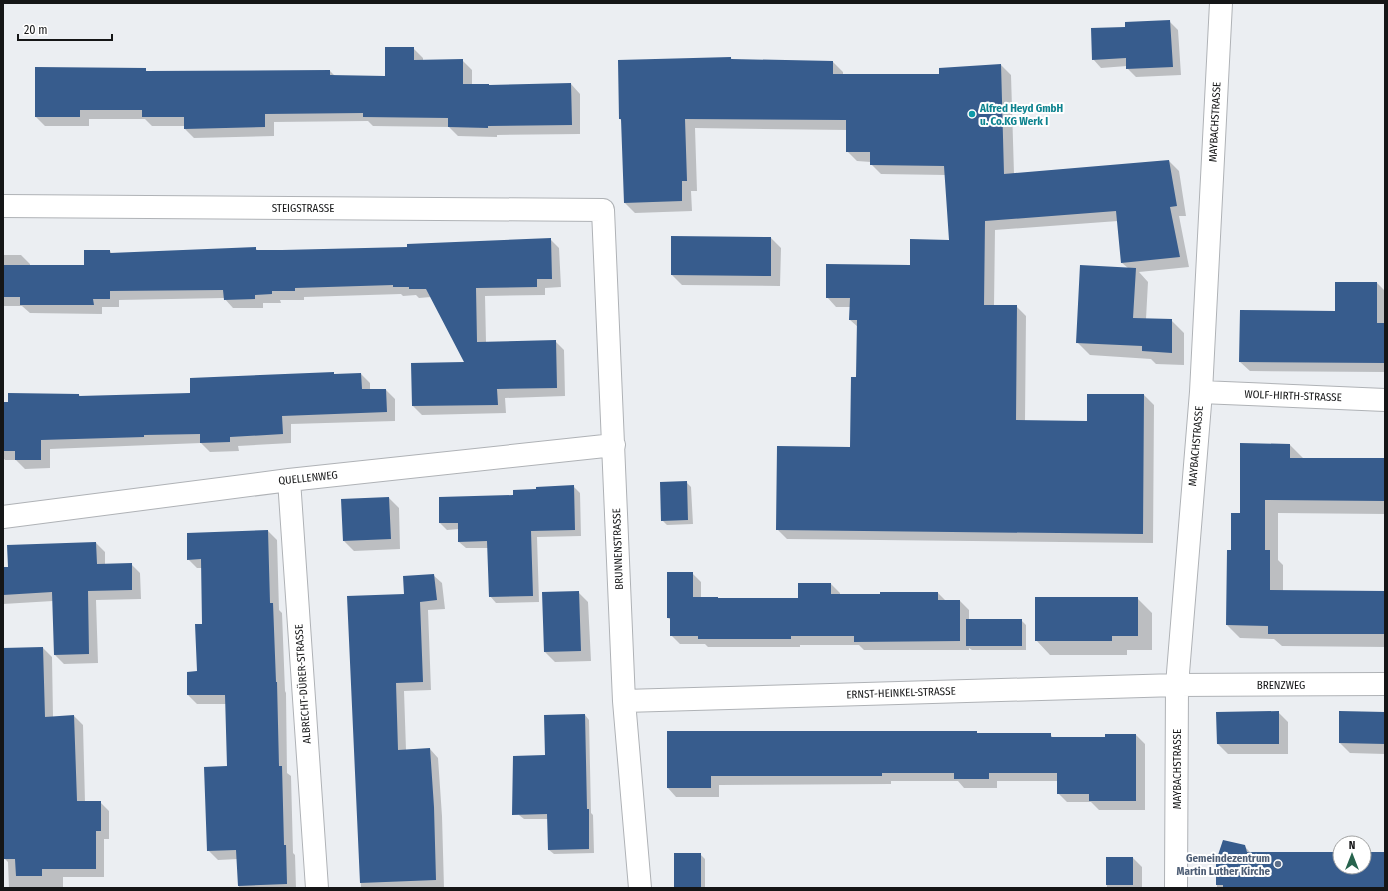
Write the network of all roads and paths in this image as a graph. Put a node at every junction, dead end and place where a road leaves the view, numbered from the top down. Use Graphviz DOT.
graph roads {
  1 [pos="1221,3"];
  2 [pos="3,206"];
  3 [pos="603,210"];
  4 [pos="1201,392"];
  5 [pos="1385,400"];
  6 [pos="614,445"];
  7 [pos="289,480"];
  8 [pos="3,517"];
  9 [pos="1385,684"];
  10 [pos="1177,685"];
  11 [pos="624,701"];
  12 [pos="317,888"];
  13 [pos="640,888"];
  14 [pos="1176,888"];
  1 -- 4 [label="street, MAYBACHSTRASSE"];
  2 -- 3 [label="street, STEIGSTRASSE"];
  3 -- 6 [label="street, BRUNNENSTRASSE"];
  4 -- 5 [label="street, WOLF-HIRTH-STRASSE"];
  4 -- 10 [label="street, MAYBACHSTRASSE"];
  6 -- 7 [label="street, QUELLENWEG"];
  6 -- 11 [label="street, BRUNNENSTRASSE"];
  7 -- 8 [label="street, QUELLENWEG"];
  7 -- 12 [label="street, ALBRECHT-DÜRER-STRASSE"];
  9 -- 10 [label="street, BRENZWEG"];
  10 -- 11 [label="street, ERNST-HEINKEL-STRASSE"];
  10 -- 14 [label="street, MAYBACHSTRASSE"];
  11 -- 13 [label="street, BRUNNENSTRASSE"];
}
